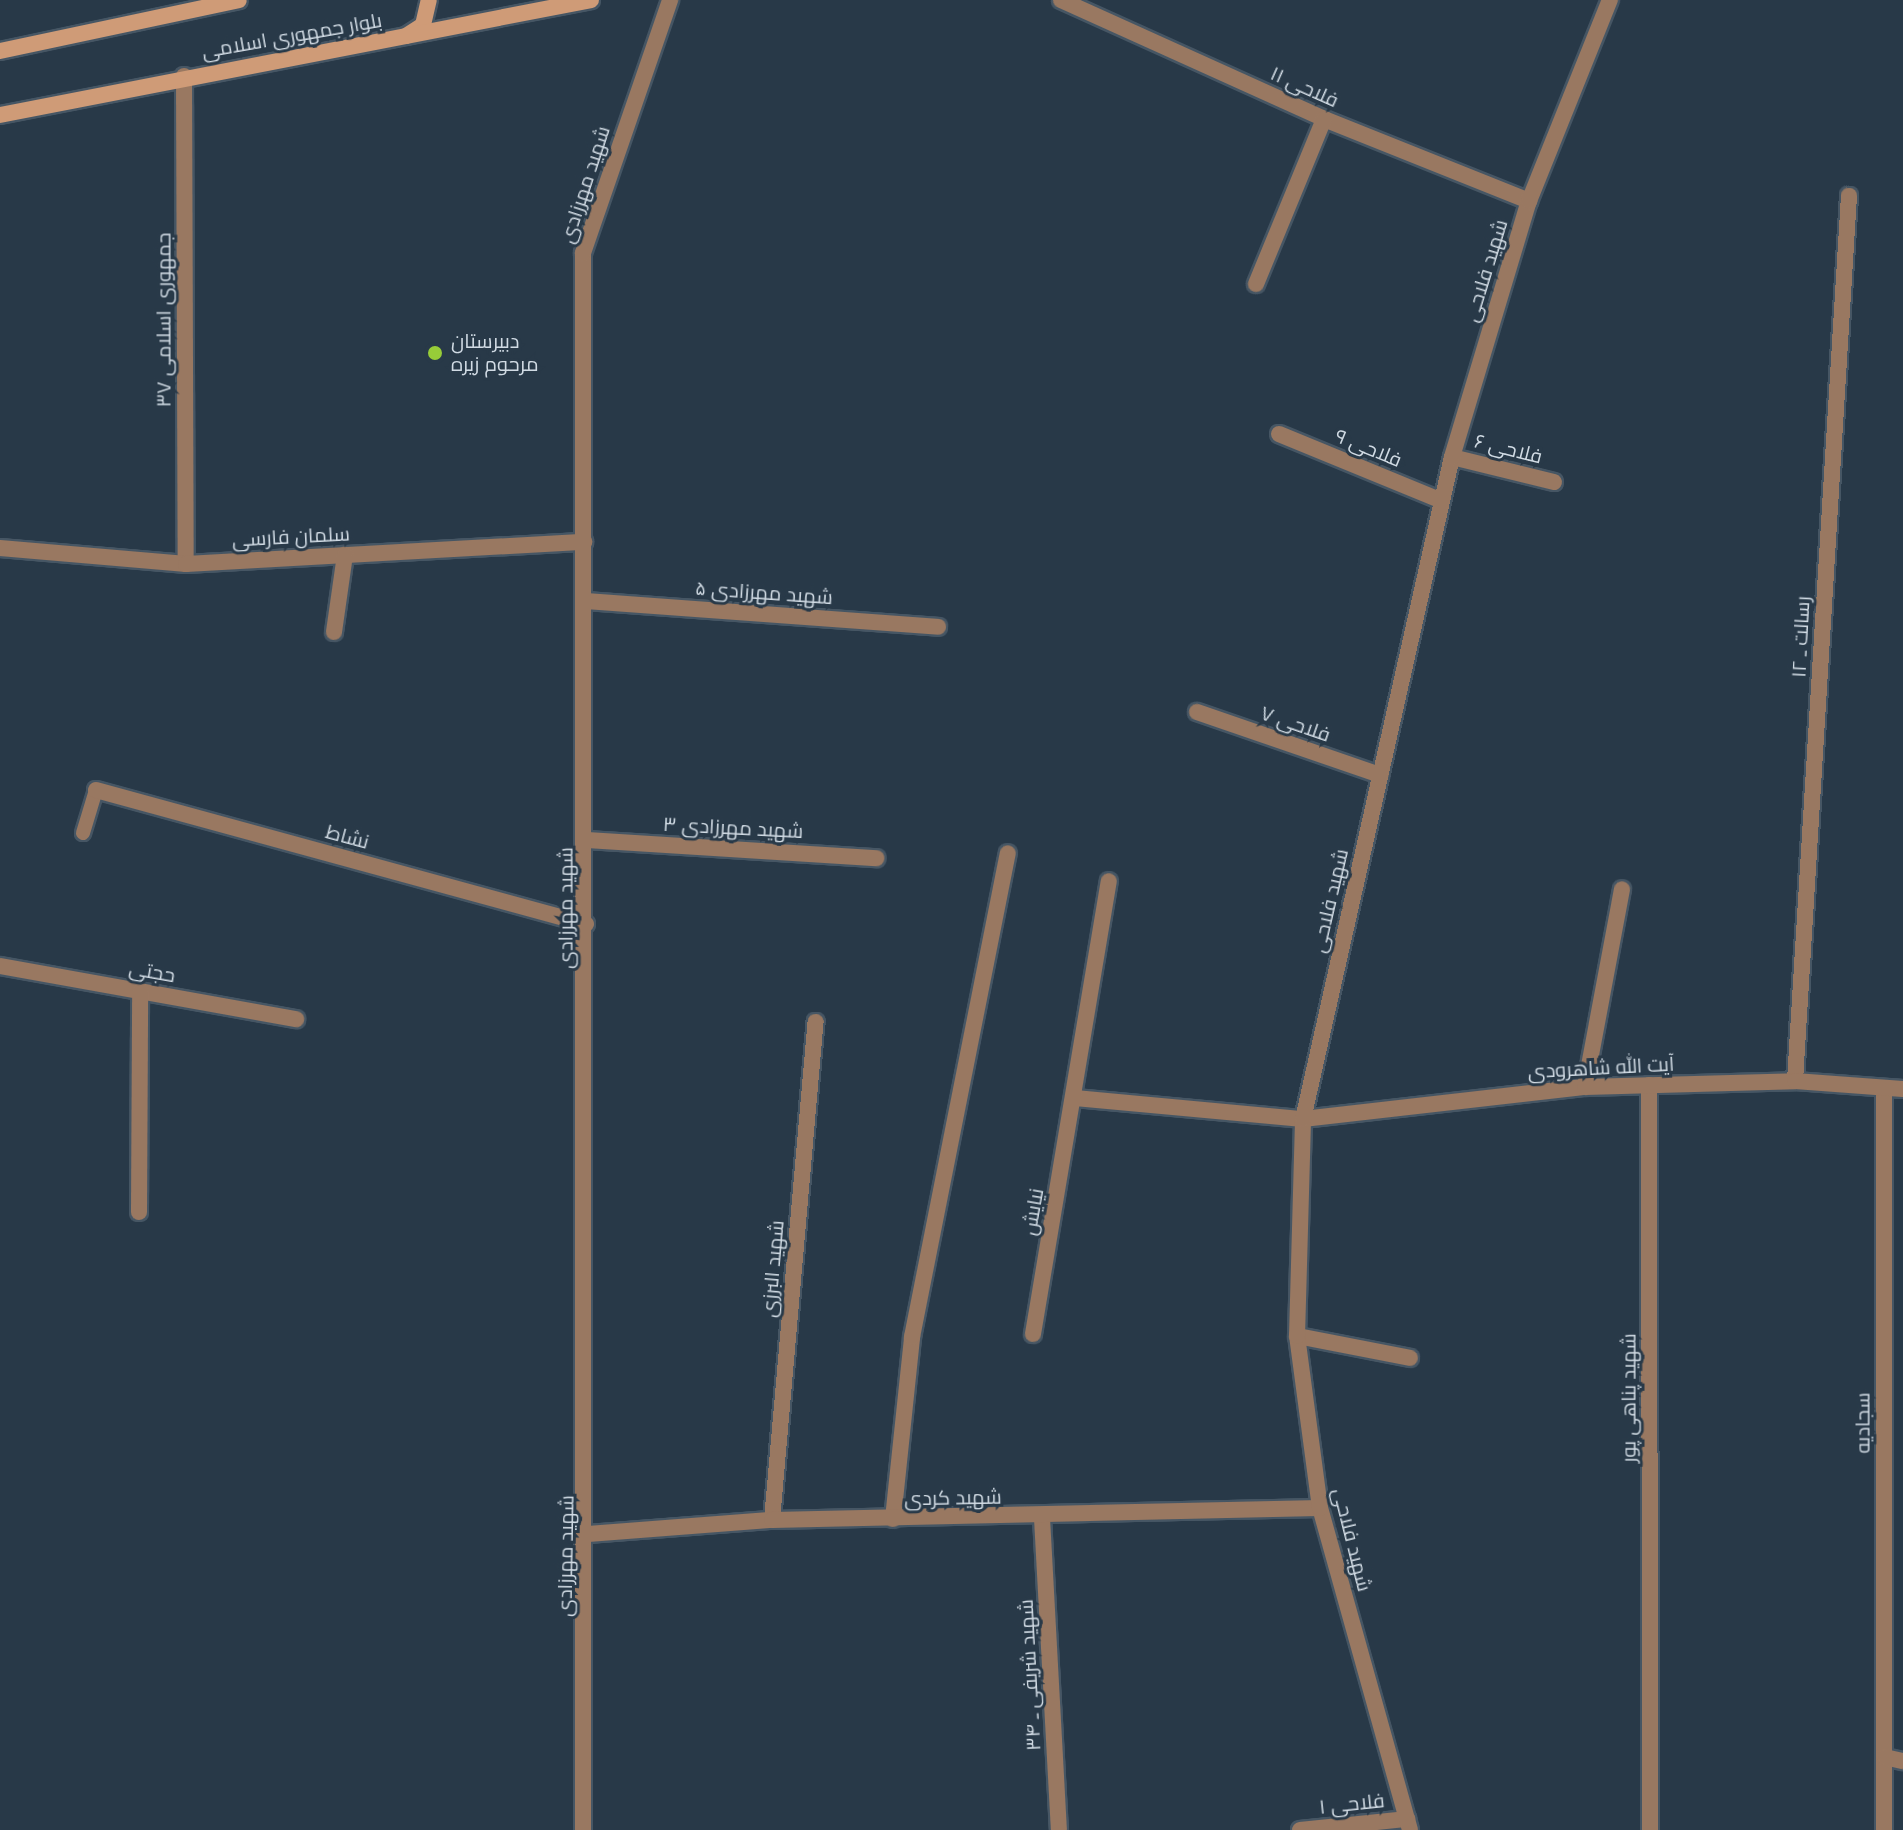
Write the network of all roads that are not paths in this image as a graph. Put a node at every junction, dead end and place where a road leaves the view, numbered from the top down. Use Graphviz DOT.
graph roads {
  1 [pos="235,0"];
  2 [pos="429,0"];
  3 [pos="518,0"];
  4 [pos="591,0"];
  5 [pos="670,0"];
  6 [pos="1610,0"];
  7 [pos="1064,2"];
  8 [pos="542,12"];
  9 [pos="401,39"];
  10 [pos="0,51"];
  11 [pos="184,76"];
  12 [pos="0,115"];
  13 [pos="1324,119"];
  14 [pos="1849,196"];
  15 [pos="1529,201"];
  16 [pos="1256,284"];
  17 [pos="1279,434"];
  18 [pos="1452,457"];
  19 [pos="1554,482"];
  20 [pos="1442,501"];
  21 [pos="584,542"];
  22 [pos="0,548"];
  23 [pos="345,555"];
  24 [pos="186,564"];
  25 [pos="587,601"];
  26 [pos="938,627"];
  27 [pos="334,632"];
  28 [pos="1197,712"];
  29 [pos="1380,775"];
  30 [pos="96,790"];
  31 [pos="83,833"];
  32 [pos="587,840"];
  33 [pos="1008,853"];
  34 [pos="876,858"];
  35 [pos="1109,881"];
  36 [pos="1622,889"];
  37 [pos="586,924"];
  38 [pos="0,966"];
  39 [pos="140,991"];
  40 [pos="296,1019"];
  41 [pos="816,1022"];
  42 [pos="1795,1081"];
  43 [pos="1649,1085"];
  44 [pos="1585,1087"];
  45 [pos="1884,1088"];
  46 [pos="1903,1089"];
  47 [pos="1075,1098"];
  48 [pos="1303,1119"];
  49 [pos="139,1212"];
  50 [pos="1033,1334"];
  51 [pos="1297,1336"];
  52 [pos="1410,1358"];
  53 [pos="1320,1508"];
  54 [pos="1042,1518"];
  55 [pos="893,1519"];
  56 [pos="772,1520"];
  57 [pos="588,1534"];
  58 [pos="1885,1757"];
  59 [pos="1903,1761"];
  60 [pos="1409,1825"];
  61 [pos="583,1830"];
  62 [pos="1059,1830"];
  63 [pos="1300,1830"];
  64 [pos="1650,1830"];
  65 [pos="1884,1830"];
  1 -- 10 [label="main road"];
  2 -- 9 [label="main road"];
  3 -- 8 [label="main road"];
  4 -- 8 [label="main road, بلوار جمهوری اسلامی"];
  5 -- 21 [label="street, شهید مهرزادی"];
  6 -- 15 [label="street, شهید فلاحی"];
  7 -- 13 [label="street, فلاحی ۱۱"];
  8 -- 9 [label="main road, بلوار جمهوری اسلامی"];
  9 -- 11 [label="main road, بلوار جمهوری اسلامی"];
  11 -- 12 [label="main road, بلوار جمهوری اسلامی"];
  11 -- 24 [label="street, جمهوری اسلامی ۳۷"];
  13 -- 15 [label="street, فلاحی ۱۱"];
  13 -- 16 [label="street"];
  14 -- 42 [label="street, رسالت ـ ۱۲"];
  15 -- 18 [label="street, شهید فلاحی"];
  17 -- 20 [label="street, فلاحی ۹"];
  18 -- 19 [label="street, فلاحی ۶"];
  18 -- 20 [label="street, شهید فلاحی"];
  20 -- 29 [label="street, شهید فلاحی"];
  21 -- 23 [label="street, سلمان فارسی"];
  21 -- 25 [label="street, شهید مهرزادی"];
  22 -- 24 [label="street, سلمان فارسی"];
  23 -- 24 [label="street, سلمان فارسی"];
  23 -- 27 [label="street"];
  25 -- 26 [label="street, شهید مهرزادی ۵"];
  25 -- 32 [label="street, شهید مهرزادی"];
  28 -- 29 [label="street, فلاحی ۷"];
  29 -- 48 [label="street, شهید فلاحی"];
  30 -- 31 [label="lane"];
  30 -- 37 [label="street, نشاط"];
  32 -- 34 [label="street, شهید مهرزادی ۳"];
  32 -- 37 [label="street, شهید مهرزادی"];
  33 -- 55 [label="street"];
  35 -- 47 [label="street, نیایش"];
  36 -- 44 [label="street"];
  37 -- 57 [label="street, شهید مهرزادی"];
  38 -- 39 [label="street, حجتی"];
  39 -- 40 [label="street, حجتی"];
  39 -- 49 [label="street"];
  41 -- 56 [label="street, شهید البرزی"];
  42 -- 43 [label="street, آیت الله شاهرودی"];
  42 -- 45 [label="street, آیت الله شاهرودی"];
  43 -- 44 [label="street, آیت الله شاهرودی"];
  43 -- 64 [label="street, شهید پناهی پور"];
  44 -- 48 [label="street, آیت الله شاهرودی"];
  45 -- 46 [label="street, آیت الله شاهرودی"];
  45 -- 58 [label="street, سجادیه"];
  47 -- 48 [label="street"];
  47 -- 50 [label="street, نیایش"];
  48 -- 51 [label="street, شهید فلاحی"];
  51 -- 52 [label="street"];
  51 -- 53 [label="street, شهید فلاحی"];
  53 -- 54 [label="street, شهید کردی"];
  53 -- 60 [label="street, شهید فلاحی"];
  54 -- 55 [label="street, شهید کردی"];
  54 -- 62 [label="street, شهید شریفی ـ ۳۴"];
  55 -- 56 [label="street, شهید کردی"];
  56 -- 57 [label="street, شهید کردی"];
  57 -- 61 [label="street, شهید مهرزادی"];
  58 -- 59 [label="street"];
  58 -- 65 [label="street, سجادیه"];
  60 -- 63 [label="street, فلاحی ۱"];
}
